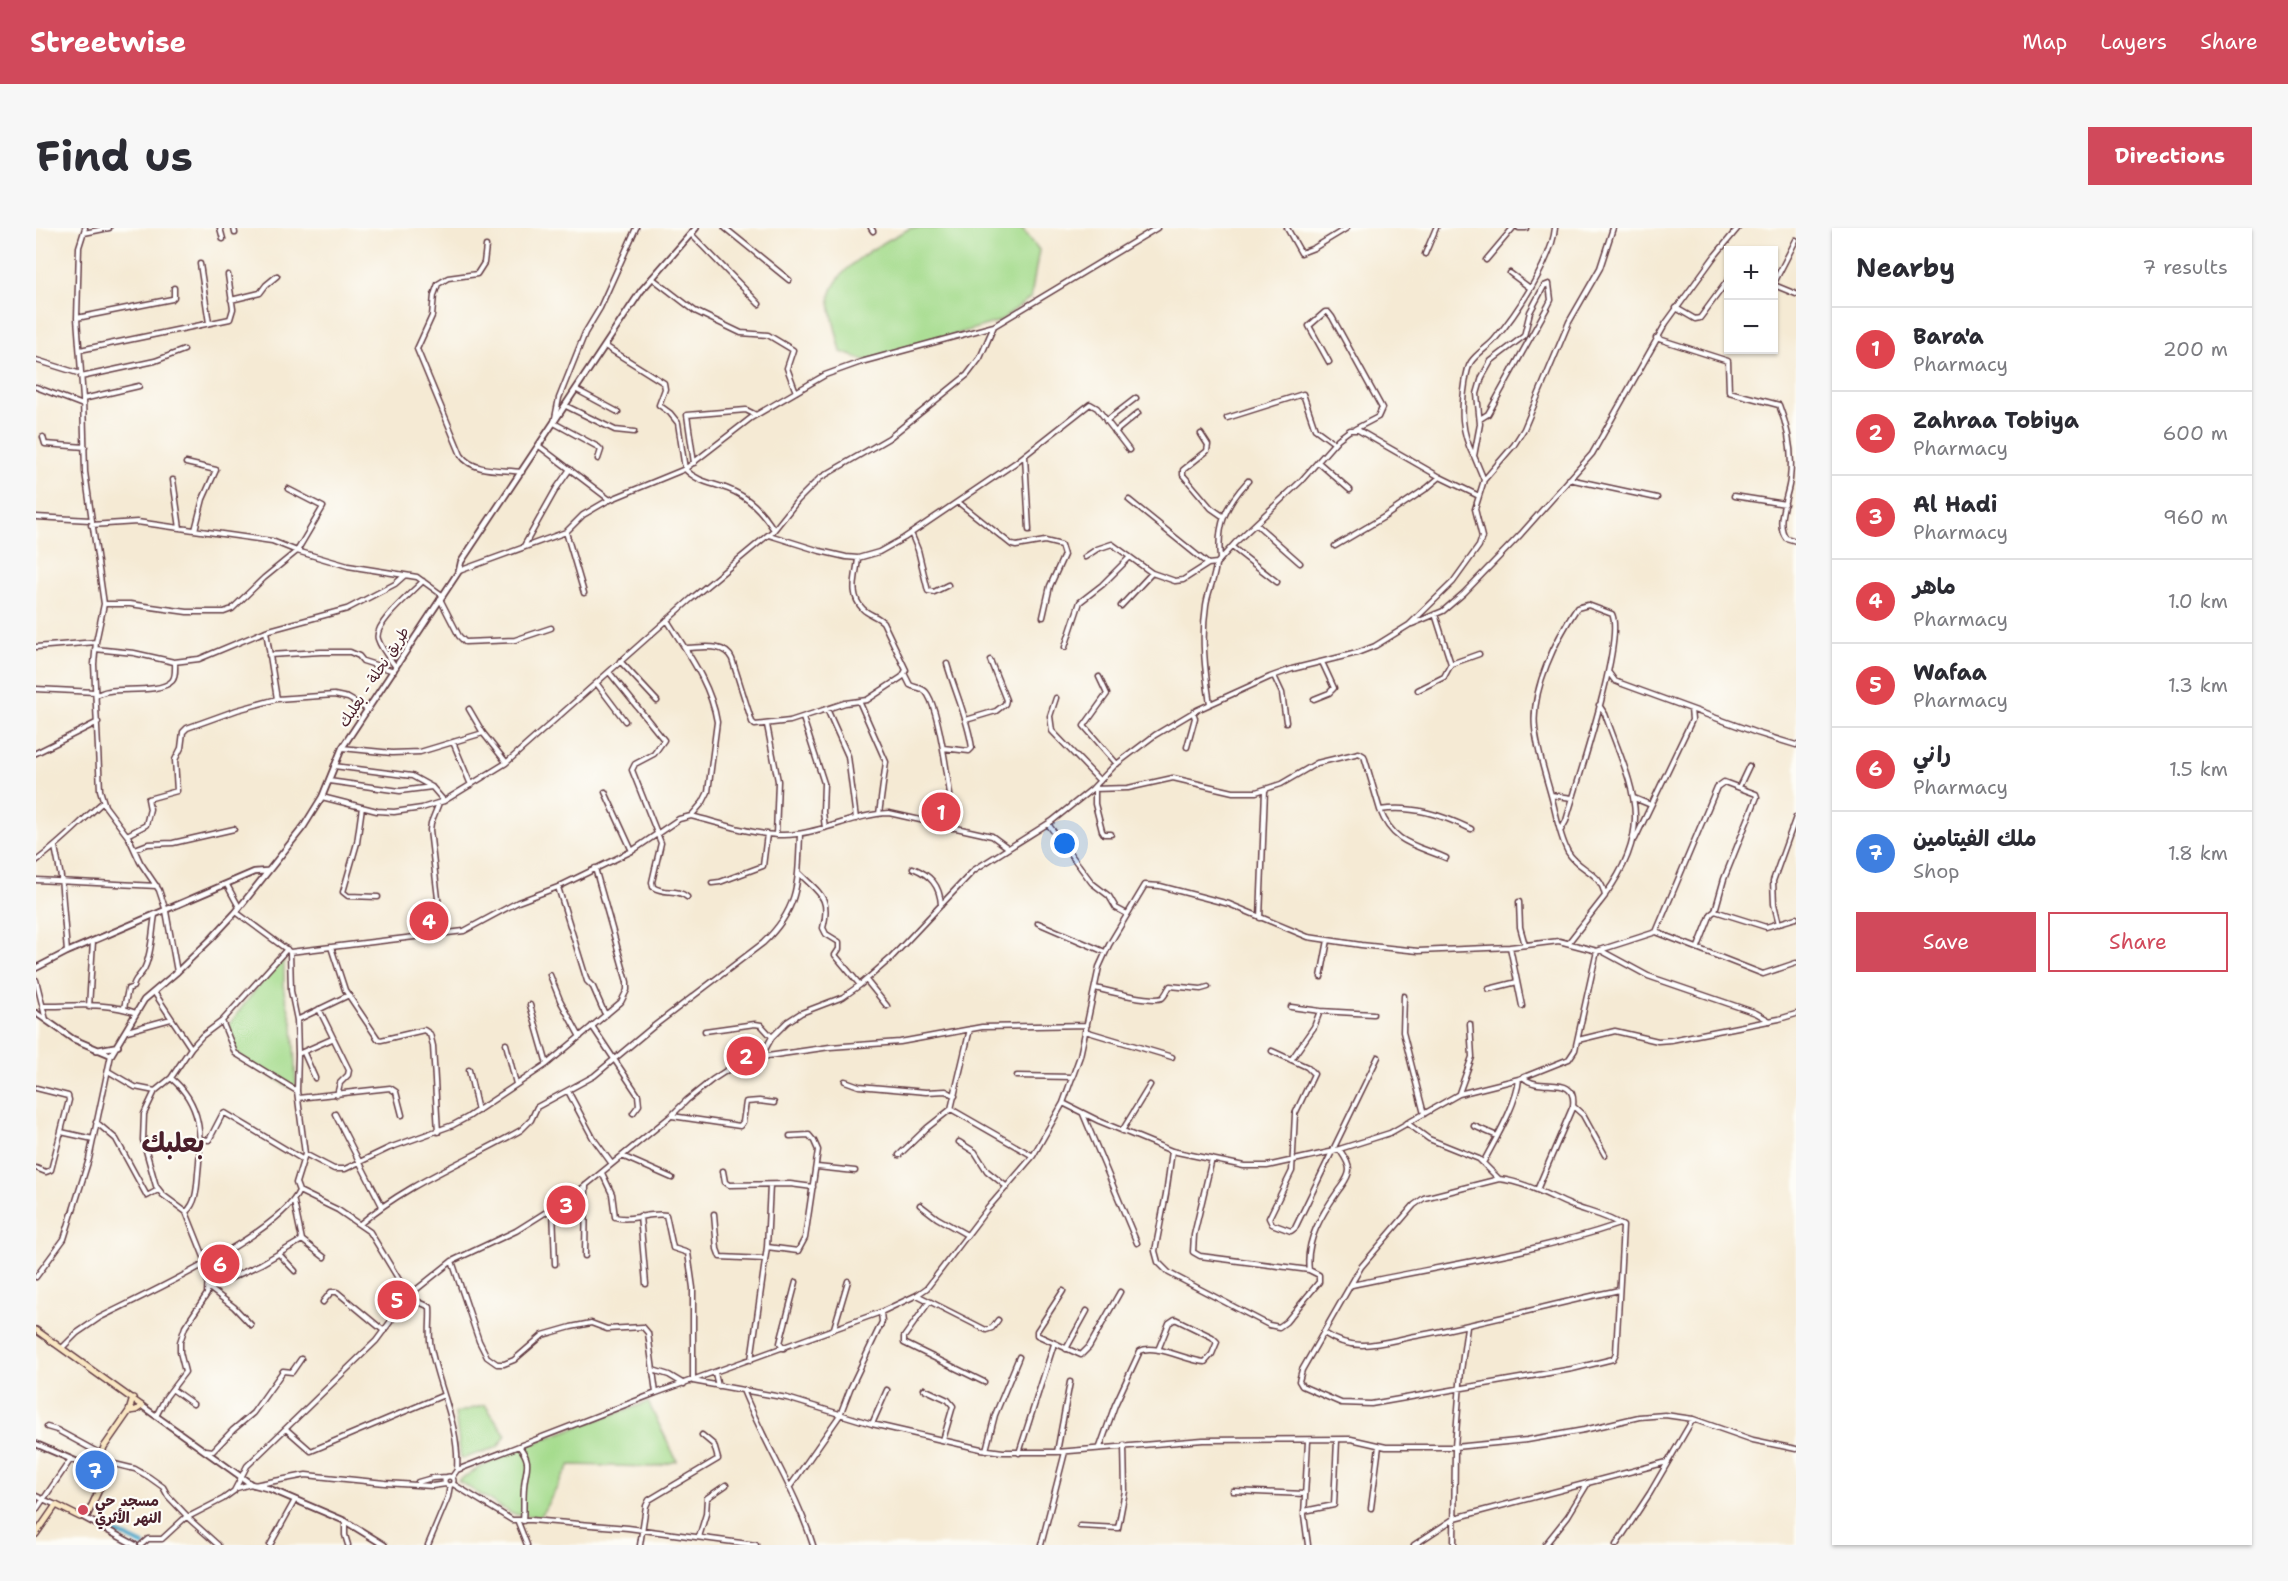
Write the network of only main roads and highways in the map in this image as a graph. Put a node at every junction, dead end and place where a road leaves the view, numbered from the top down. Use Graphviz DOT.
graph roads {
  1 [pos="36,1330"];
  2 [pos="132,1398"];
  3 [pos="129,1411"];
  4 [pos="36,1534"];
  1 -- 2 [label="main road"];
  2 -- 3 [label="main road"];
  2 -- 3 [label="main road"];
  3 -- 4 [label="main road"];
}
